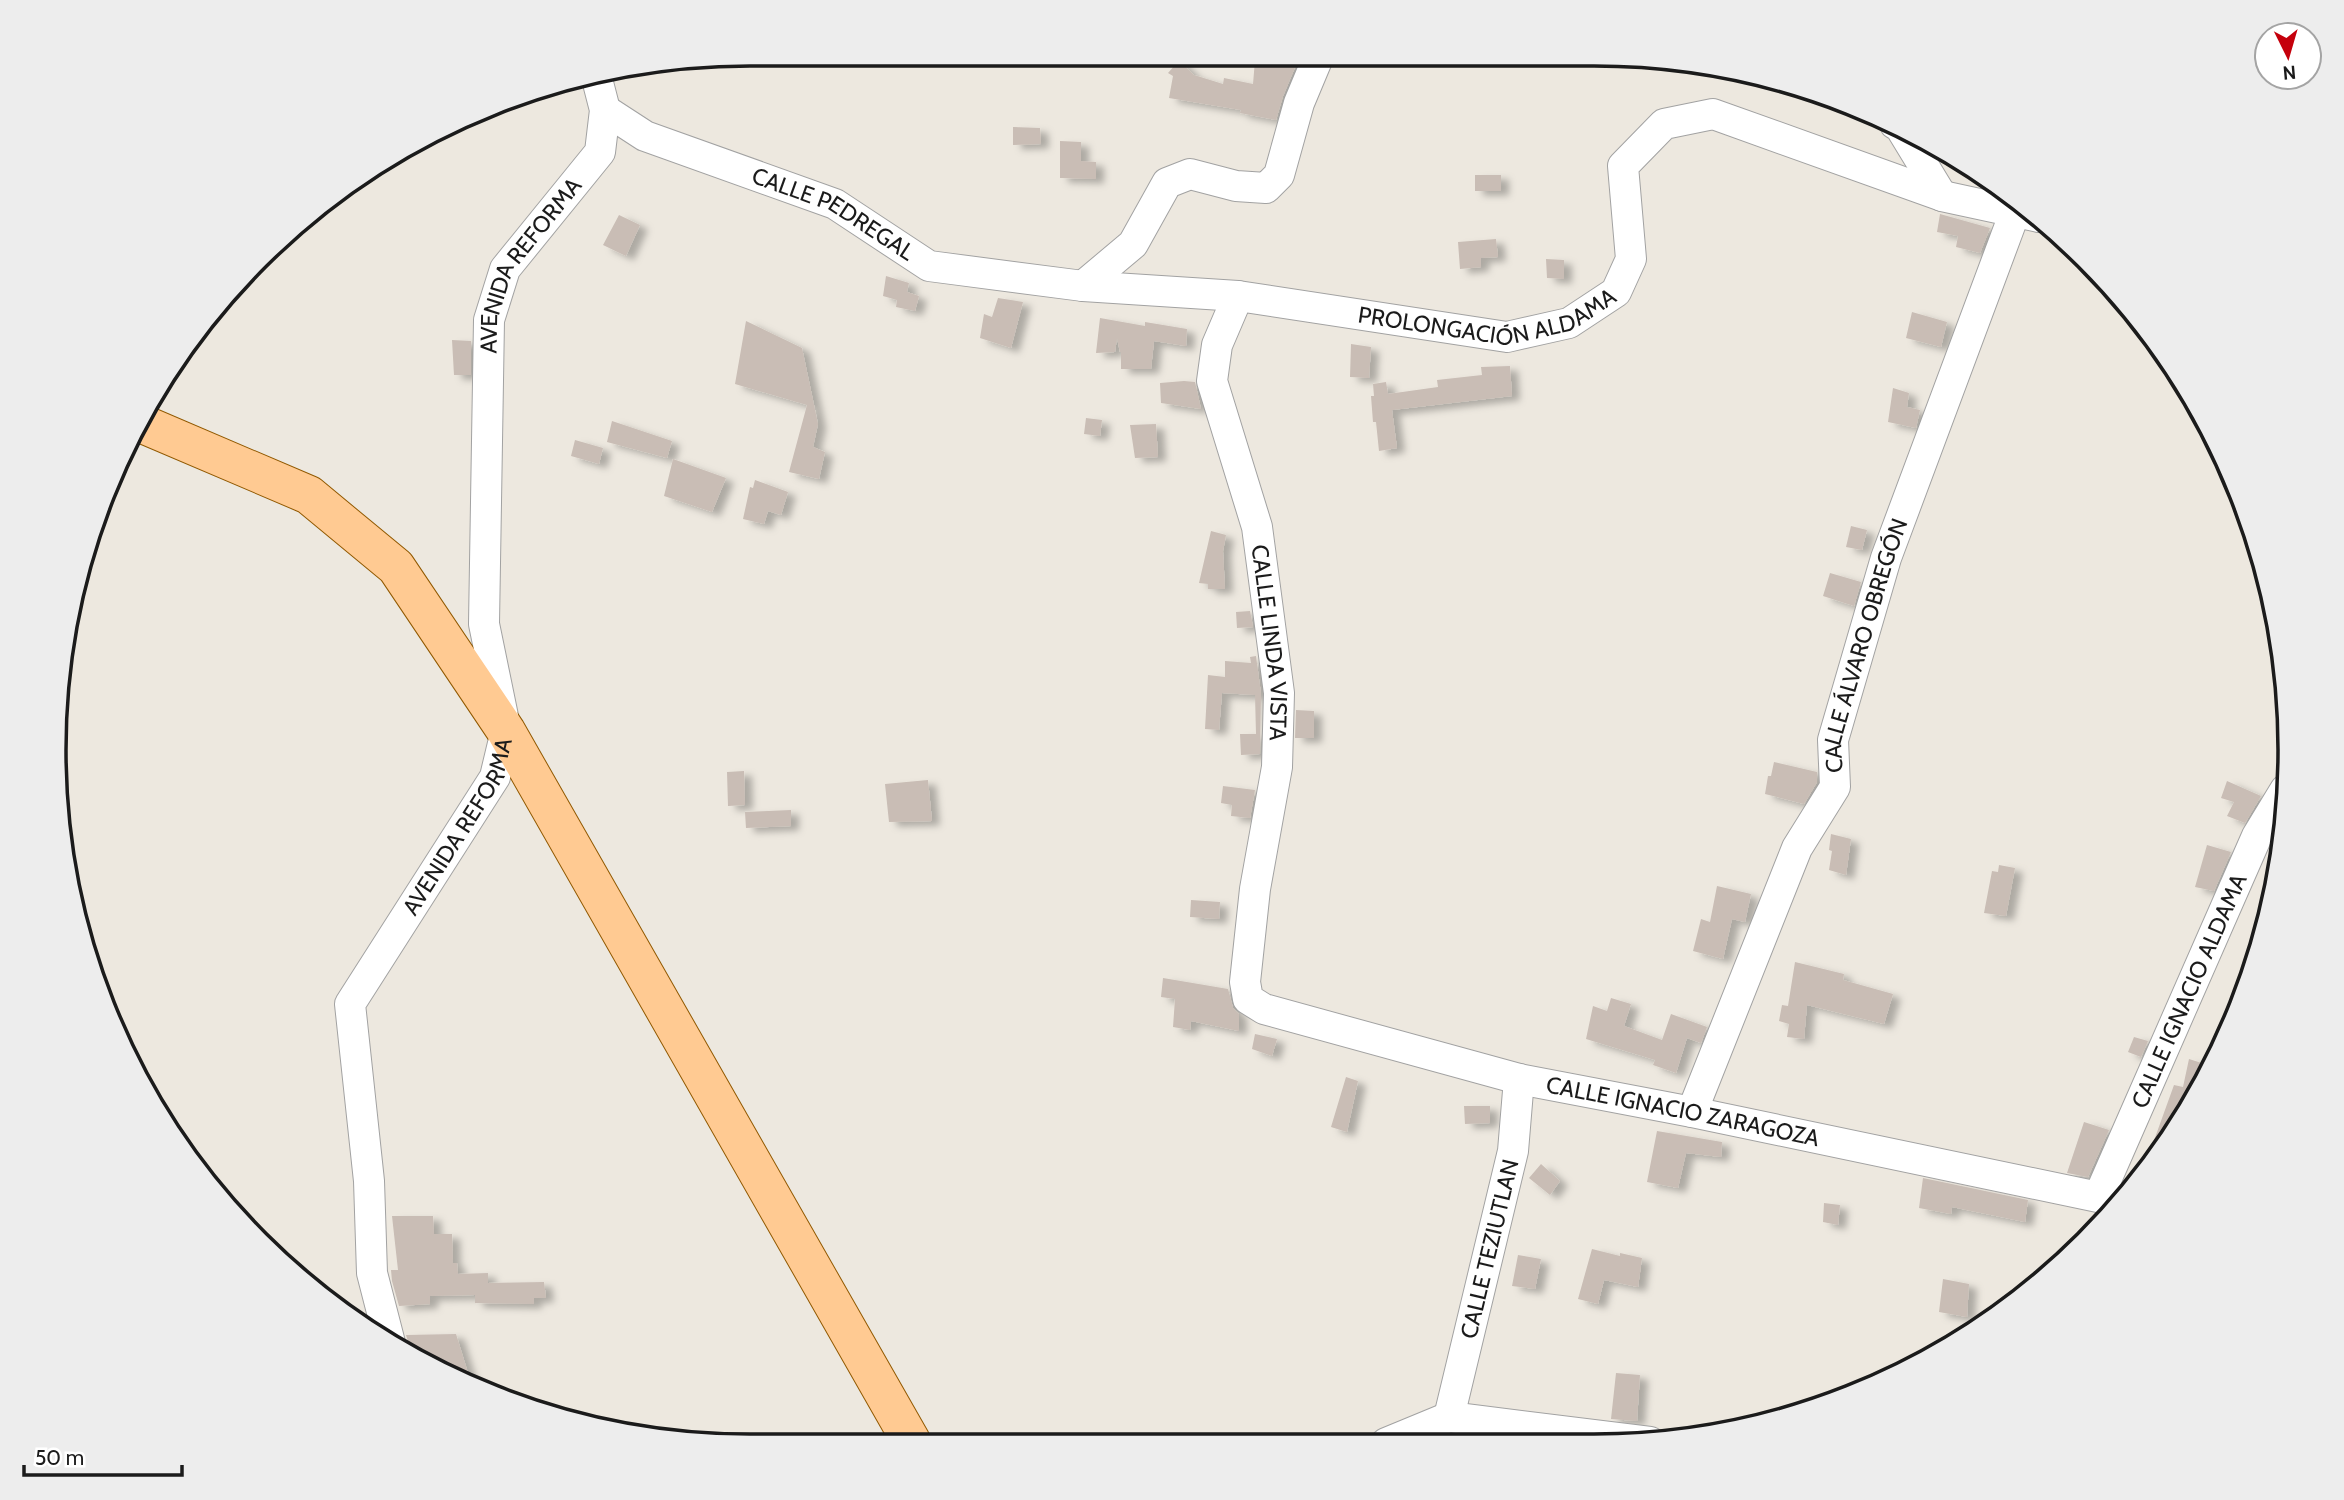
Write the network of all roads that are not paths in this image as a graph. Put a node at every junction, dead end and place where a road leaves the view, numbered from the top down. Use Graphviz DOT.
graph roads {
  1 [pos="1315,66"];
  2 [pos="598,84"];
  3 [pos="605,110"];
  4 [pos="1911,145"];
  5 [pos="1942,197"];
  6 [pos="2016,213"];
  7 [pos="2025,220"];
  8 [pos="1083,286"];
  9 [pos="1238,296"];
  10 [pos="148,426"];
  11 [pos="506,731"];
  12 [pos="2275,808"];
  13 [pos="1248,999"];
  14 [pos="1519,1079"];
  15 [pos="1692,1112"];
  16 [pos="2112,1195"];
  17 [pos="2110,1199"];
  18 [pos="386,1328"];
  19 [pos="1449,1416"];
  20 [pos="907,1434"];
  21 [pos="1406,1434"];
  22 [pos="1583,1434"];
  1 -- 8 [label="street"];
  2 -- 3 [label="street, AVENIDA REFORMA"];
  3 -- 8 [label="street, CALLE PEDREGAL"];
  3 -- 11 [label="street, AVENIDA REFORMA"];
  4 -- 5 [label="street"];
  5 -- 6 [label="street, PROLONGACIÓN ALDAMA"];
  5 -- 9 [label="street, PROLONGACIÓN ALDAMA"];
  7 -- 15 [label="street, CALLE ÁLVARO OBREGÓN"];
  8 -- 9 [label="street, CALLE PEDREGAL"];
  9 -- 13 [label="street, CALLE LINDA VISTA"];
  10 -- 11 [label="main road"];
  11 -- 18 [label="street, AVENIDA REFORMA"];
  11 -- 20 [label="main road"];
  12 -- 16 [label="street, CALLE IGNACIO ALDAMA"];
  13 -- 14 [label="street, CALLE IGNACIO ZARAGOZA"];
  14 -- 15 [label="street, CALLE IGNACIO ZARAGOZA"];
  14 -- 19 [label="street, CALLE TEZIUTLAN"];
  15 -- 17 [label="street, CALLE IGNACIO ZARAGOZA"];
  19 -- 21 [label="street"];
  19 -- 22 [label="street"];
}
